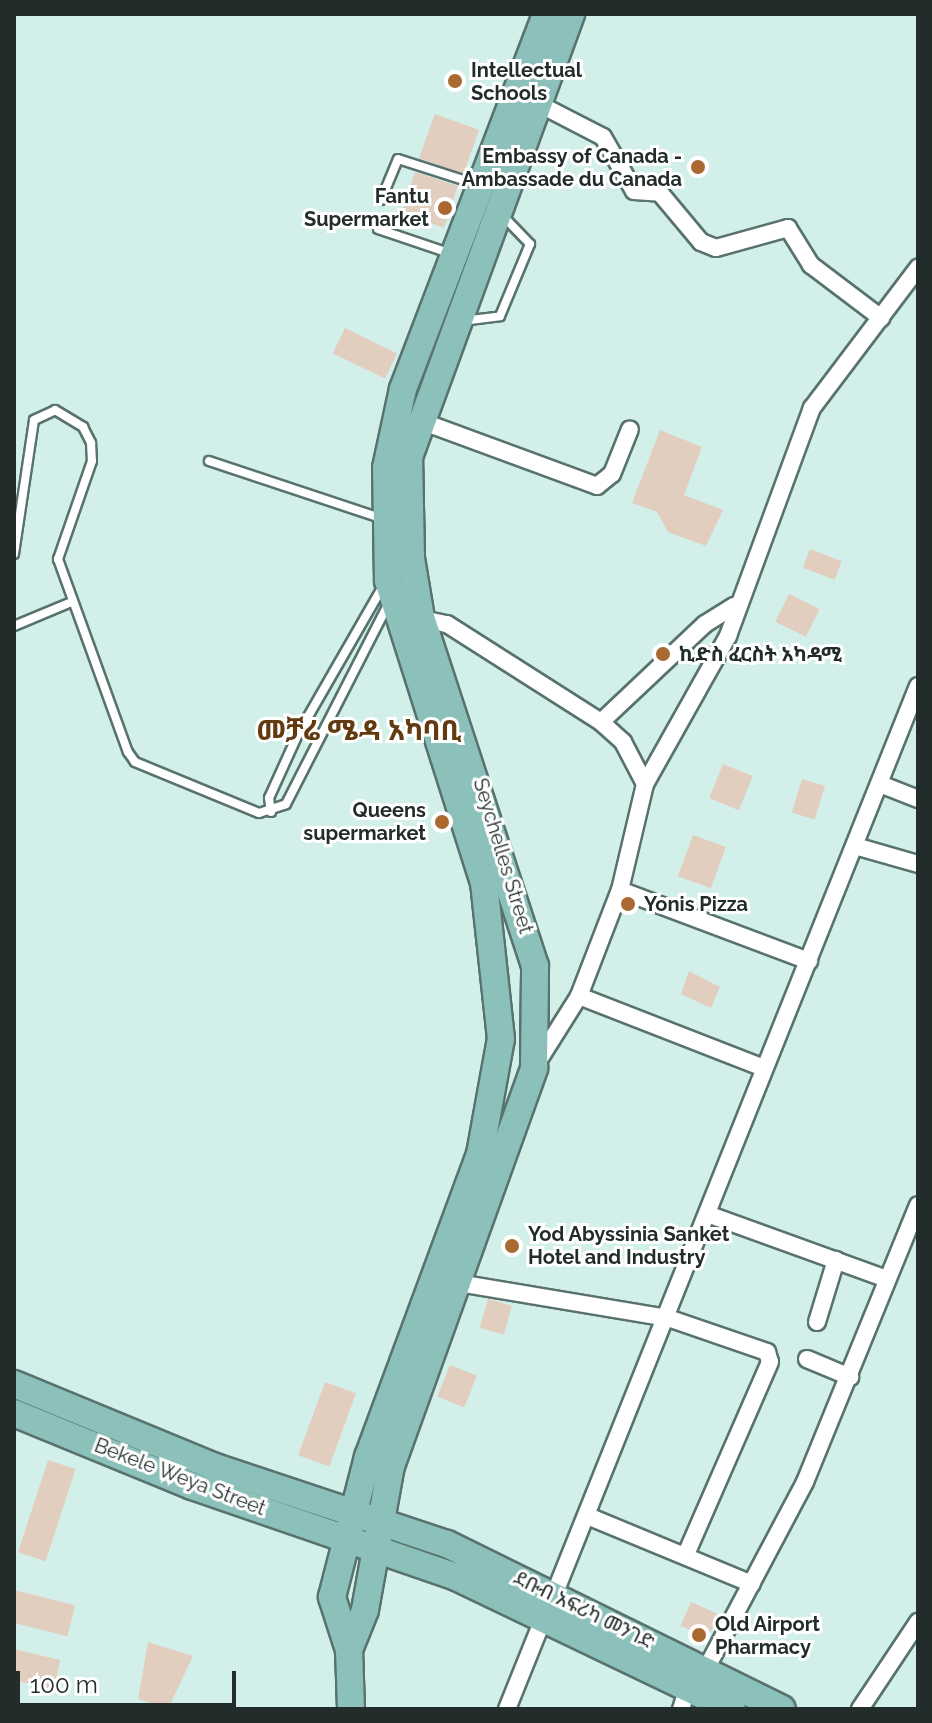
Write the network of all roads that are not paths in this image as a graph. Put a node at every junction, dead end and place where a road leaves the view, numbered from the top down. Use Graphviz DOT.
graph roads {
  1 [pos="546,14"];
  2 [pos="571,14"];
  3 [pos="537,103"];
  4 [pos="483,186"];
  5 [pos="381,200"];
  6 [pos="497,210"];
  7 [pos="378,229"];
  8 [pos="457,255"];
  9 [pos="918,268"];
  10 [pos="881,318"];
  11 [pos="454,322"];
  12 [pos="418,420"];
  13 [pos="630,429"];
  14 [pos="209,461"];
  15 [pos="384,519"];
  16 [pos="14,554"];
  17 [pos="405,596"];
  18 [pos="69,603"];
  19 [pos="734,606"];
  20 [pos="14,626"];
  21 [pos="918,686"];
  22 [pos="601,722"];
  23 [pos="645,784"];
  24 [pos="880,784"];
  25 [pos="918,799"];
  26 [pos="271,812"];
  27 [pos="855,846"];
  28 [pos="918,864"];
  29 [pos="620,890"];
  30 [pos="809,961"];
  31 [pos="579,996"];
  32 [pos="534,1068"];
  33 [pos="764,1068"];
  34 [pos="918,1205"];
  35 [pos="710,1215"];
  36 [pos="836,1260"];
  37 [pos="887,1279"];
  38 [pos="458,1283"];
  39 [pos="668,1318"];
  40 [pos="817,1322"];
  41 [pos="807,1359"];
  42 [pos="850,1377"];
  43 [pos="14,1384"];
  44 [pos="14,1413"];
  45 [pos="353,1511"];
  46 [pos="590,1517"];
  47 [pos="382,1519"];
  48 [pos="346,1538"];
  49 [pos="376,1549"];
  50 [pos="686,1554"];
  51 [pos="752,1584"];
  52 [pos="549,1606"];
  53 [pos="918,1622"];
  54 [pos="349,1650"];
  55 [pos="902,1651"];
  56 [pos="918,1660"];
  57 [pos="692,1688"];
  58 [pos="351,1709"];
  59 [pos="507,1709"];
  60 [pos="732,1709"];
  61 [pos="782,1709"];
  62 [pos="860,1709"];
  1 -- 4 [label="main road, Seychelles Street"];
  2 -- 3 [label="main road, Seychelles Street"];
  3 -- 6 [label="main road, Seychelles Street"];
  3 -- 10 [label="street"];
  4 -- 5 [label="lane"];
  4 -- 8 [label="main road, Seychelles Street"];
  6 -- 11 [label="main road, Seychelles Street"];
  6 -- 11 [label="lane"];
  7 -- 8 [label="lane"];
  8 -- 15 [label="main road, Seychelles Street"];
  9 -- 10 [label="street"];
  10 -- 19 [label="street"];
  11 -- 12 [label="main road, Seychelles Street"];
  12 -- 13 [label="street"];
  12 -- 17 [label="main road, Seychelles Street"];
  14 -- 15 [label="lane"];
  15 -- 17 [label="main road, Seychelles Street"];
  16 -- 18 [label="lane"];
  17 -- 22 [label="street"];
  17 -- 26 [label="lane"];
  17 -- 26 [label="lane"];
  17 -- 32 [label="main road, Seychelles Street"];
  17 -- 45 [label="main road, Seychelles Street"];
  18 -- 20 [label="lane"];
  18 -- 26 [label="lane"];
  19 -- 22 [label="street"];
  19 -- 23 [label="street"];
  21 -- 24 [label="street"];
  22 -- 23 [label="street"];
  23 -- 29 [label="street"];
  24 -- 25 [label="street"];
  24 -- 27 [label="street"];
  27 -- 28 [label="street"];
  27 -- 30 [label="street"];
  29 -- 30 [label="street"];
  29 -- 31 [label="street"];
  30 -- 33 [label="street"];
  31 -- 32 [label="street"];
  31 -- 33 [label="street"];
  32 -- 38 [label="main road, Seychelles Street"];
  33 -- 35 [label="street"];
  34 -- 37 [label="street"];
  35 -- 36 [label="street"];
  35 -- 39 [label="street"];
  36 -- 37 [label="street"];
  36 -- 40 [label="street"];
  37 -- 42 [label="street"];
  38 -- 39 [label="street"];
  38 -- 47 [label="main road, Seychelles Street"];
  39 -- 46 [label="street"];
  39 -- 50 [label="street"];
  41 -- 42 [label="street"];
  42 -- 51 [label="street"];
  43 -- 45 [label="main road, ደቡብ አፍሪካ መንገድ"];
  44 -- 48 [label="main road, Bekele Weya Street"];
  45 -- 47 [label="main road, ደቡብ አፍሪካ መንገድ"];
  45 -- 48 [label="main road, Seychelles Street"];
  46 -- 50 [label="street"];
  46 -- 52 [label="street"];
  47 -- 49 [label="main road, Seychelles Street"];
  47 -- 52 [label="main road, ደቡብ አፍሪካ መንገድ"];
  48 -- 49 [label="main road, Bekele Weya Street"];
  48 -- 54 [label="main road, Seychelles Street"];
  49 -- 52 [label="main road, ደቡብ አፍሪካ መንገድ"];
  49 -- 54 [label="main road, Seychelles Street"];
  50 -- 51 [label="street"];
  51 -- 57 [label="street"];
  52 -- 57 [label="main road, ደቡብ አፍሪካ መንገድ"];
  52 -- 59 [label="street"];
  53 -- 55 [label="street"];
  54 -- 58 [label="main road"];
  55 -- 56 [label="street"];
  55 -- 62 [label="street"];
  57 -- 60 [label="main road, ደቡብ አፍሪካ መንገድ"];
  57 -- 61 [label="main road, ደቡብ አፍሪካ መንገድ"];
}
